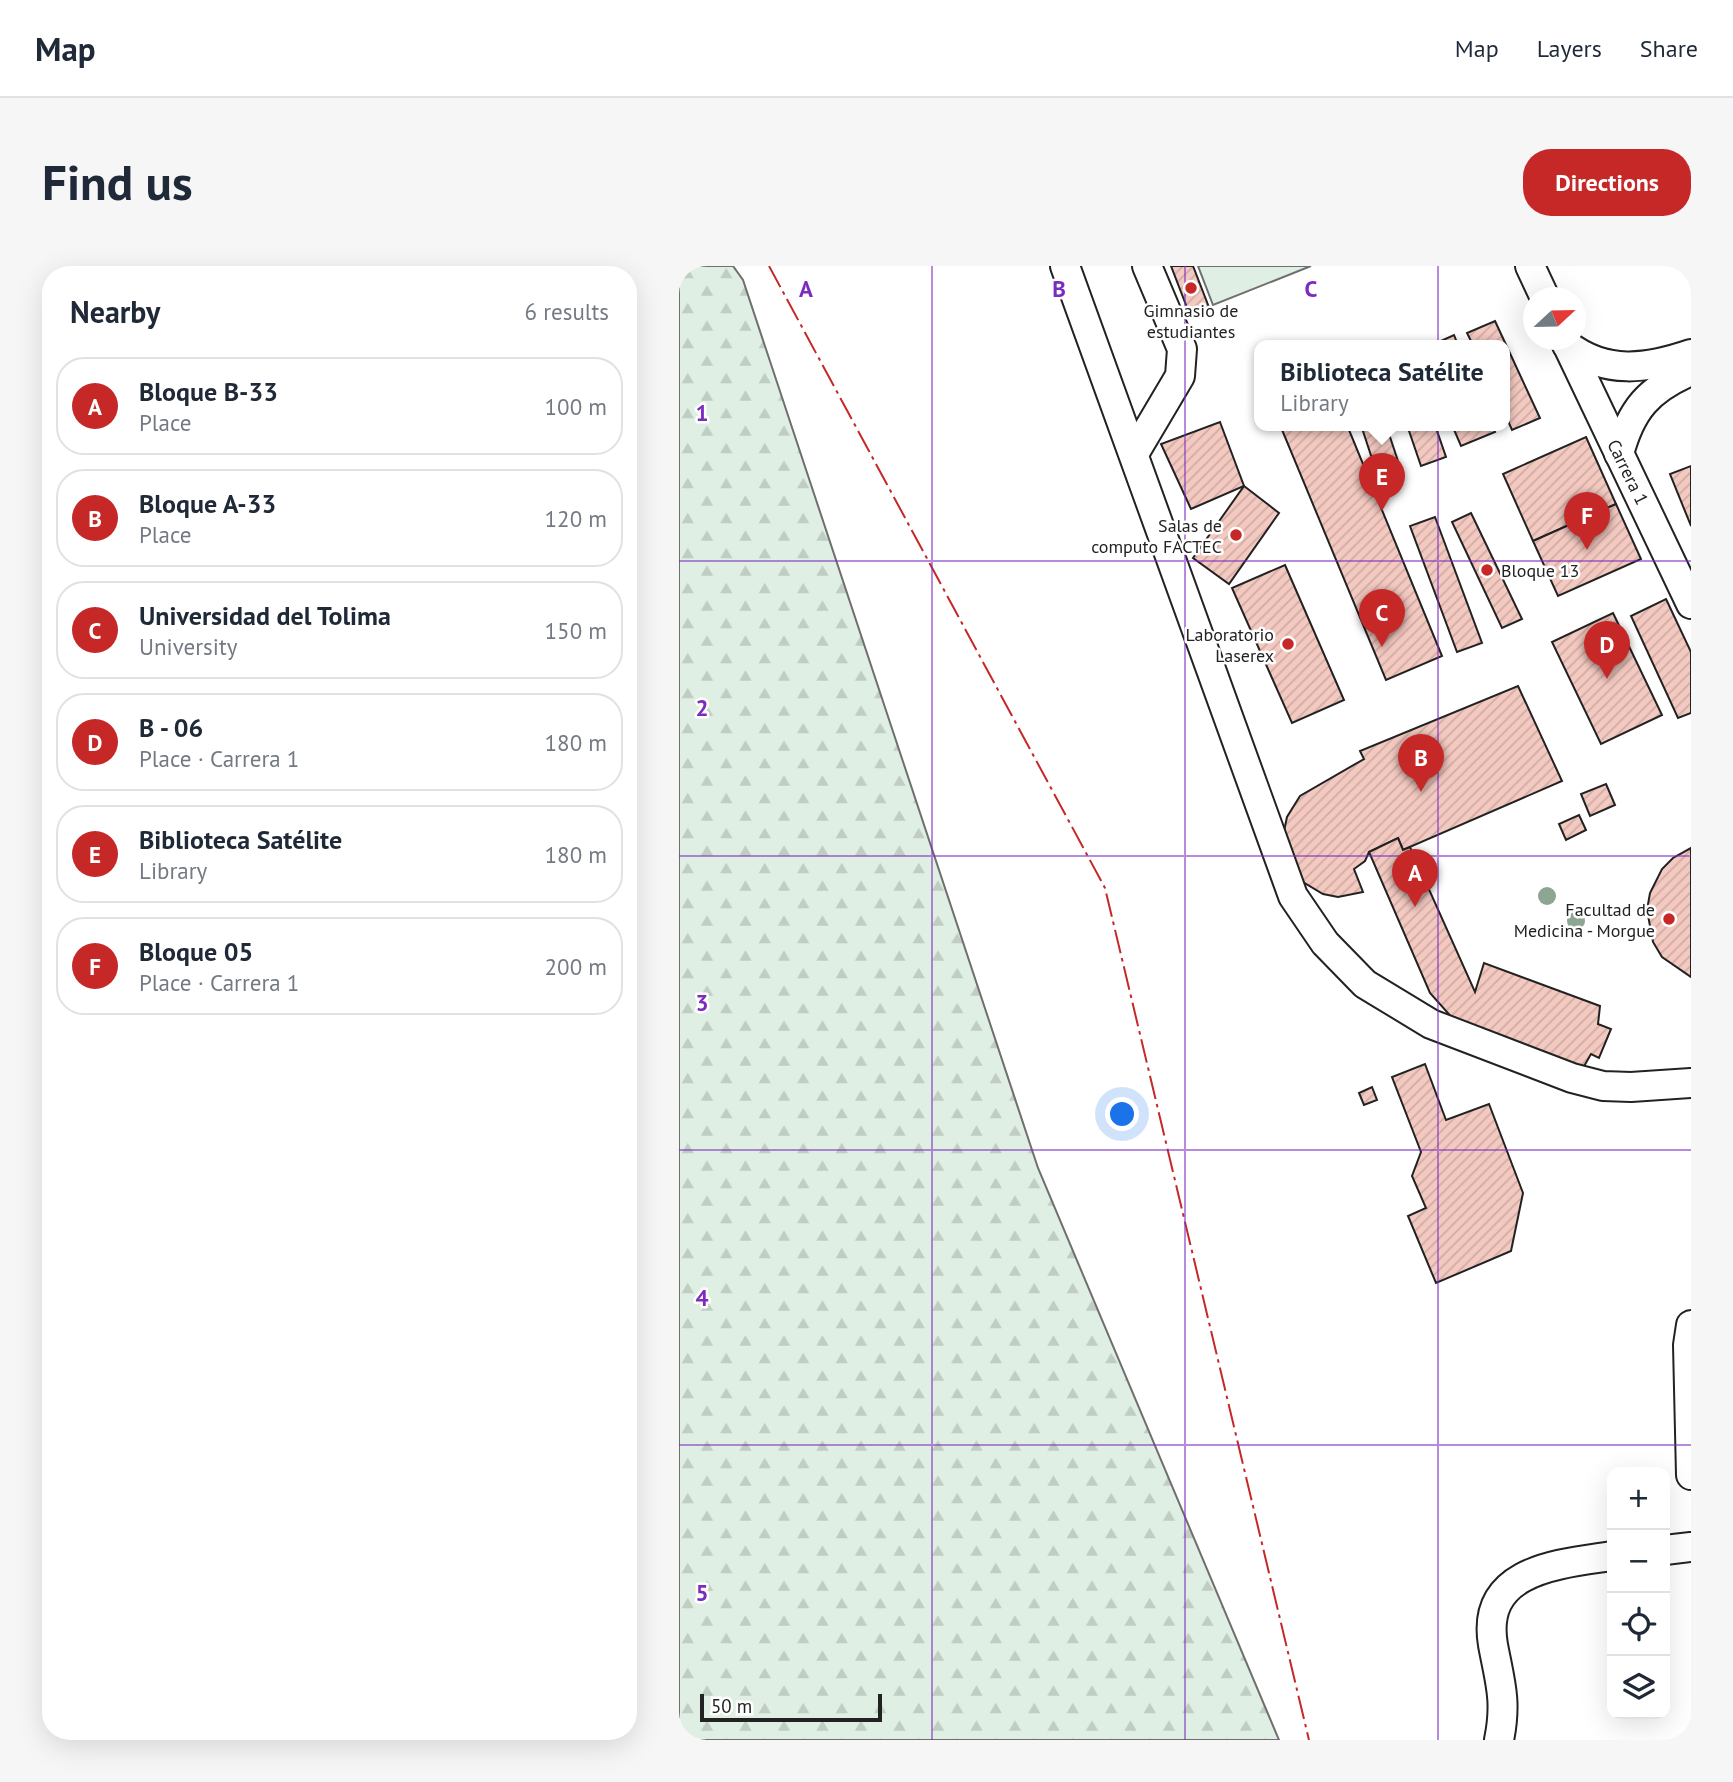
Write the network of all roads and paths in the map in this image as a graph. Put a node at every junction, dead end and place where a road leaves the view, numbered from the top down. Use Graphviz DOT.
graph roads {
  1 [pos="1065,266"];
  2 [pos="1147,266"];
  3 [pos="1530,266"];
  4 [pos="1540,287"];
  5 [pos="1570,350"];
  6 [pos="1575,350"];
  7 [pos="1691,354"];
  8 [pos="1691,371"];
  9 [pos="1135,452"];
  10 [pos="1619,454"];
  11 [pos="1691,604"];
  12 [pos="1691,1083"];
  13 [pos="1691,1325"];
  14 [pos="1691,1475"];
  15 [pos="1691,1547"];
  16 [pos="1670,1549"];
  17 [pos="1607,1557"];
  18 [pos="1499,1740"];
  1 -- 9 [label="street"];
  2 -- 9 [label="street"];
  3 -- 4 [label="street"];
  5 -- 10 [label="street, Carrera 1"];
  6 -- 7 [label="street"];
  8 -- 10 [label="street"];
  9 -- 12 [label="street"];
  10 -- 11 [label="street, Carrera 1"];
  13 -- 14 [label="street"];
  15 -- 16 [label="street"];
  17 -- 18 [label="street"];
}
